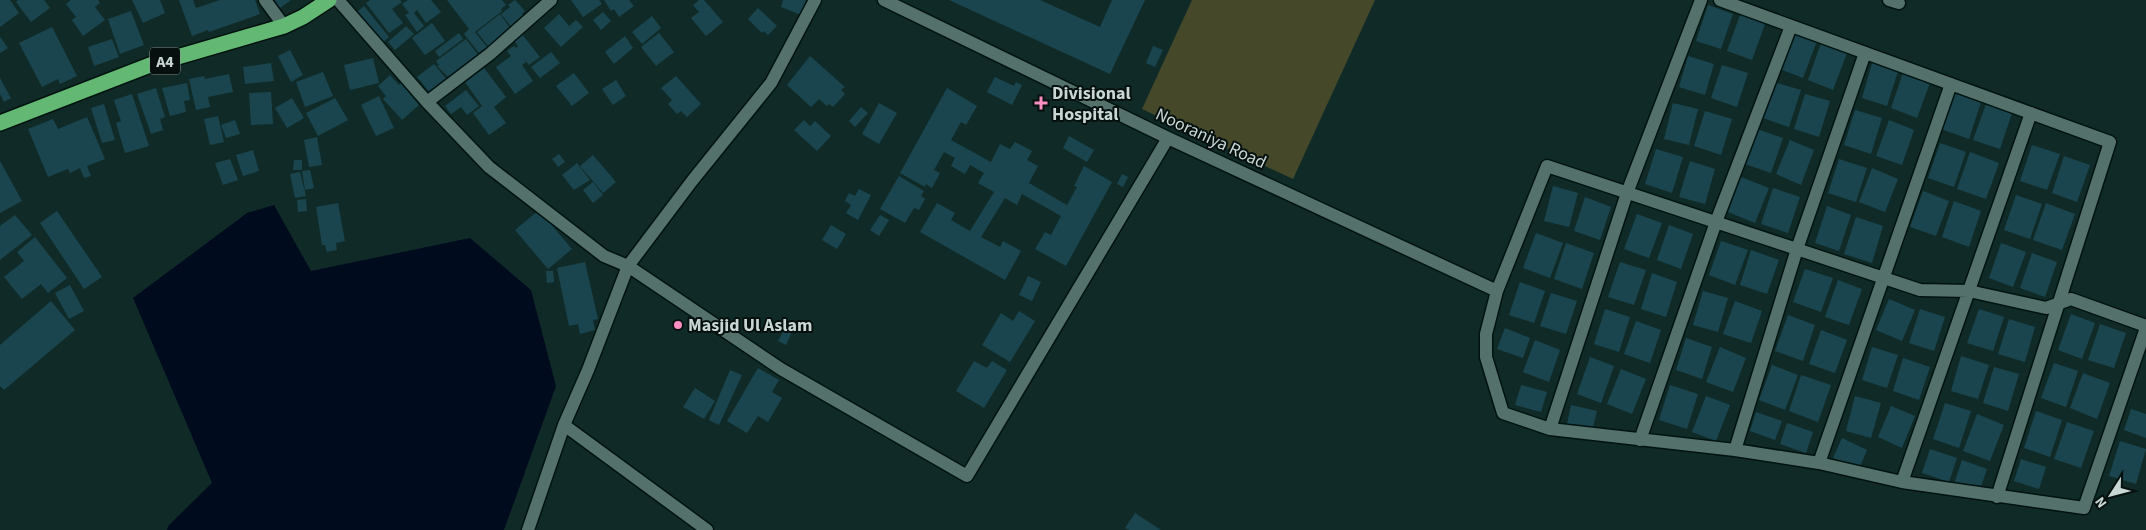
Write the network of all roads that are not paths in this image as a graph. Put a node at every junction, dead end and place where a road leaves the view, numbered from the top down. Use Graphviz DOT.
graph roads {
  1 [pos="265,0"];
  2 [pos="329,0"];
  3 [pos="338,0"];
  4 [pos="551,0"];
  5 [pos="815,0"];
  6 [pos="884,0"];
  7 [pos="1701,0"];
  8 [pos="1720,0"];
  9 [pos="284,26"];
  10 [pos="1791,26"];
  11 [pos="1865,53"];
  12 [pos="1952,84"];
  13 [pos="427,102"];
  14 [pos="2031,113"];
  15 [pos="0,123"];
  16 [pos="1168,138"];
  17 [pos="1627,193"];
  18 [pos="1716,222"];
  19 [pos="1797,249"];
  20 [pos="628,266"];
  21 [pos="1883,278"];
  22 [pos="1497,291"];
  23 [pos="1969,291"];
  24 [pos="2060,303"];
  25 [pos="2146,327"];
  26 [pos="564,425"];
  27 [pos="1550,429"];
  28 [pos="1640,440"];
  29 [pos="1735,450"];
  30 [pos="1819,462"];
  31 [pos="1902,482"];
  32 [pos="1997,497"];
  33 [pos="528,530"];
  34 [pos="707,530"];
  1 -- 9 [label="street"];
  2 -- 9 [label="highway, A4"];
  3 -- 13 [label="street"];
  4 -- 13 [label="street"];
  5 -- 20 [label="street"];
  6 -- 16 [label="street, Nooraniya Road"];
  7 -- 17 [label="street"];
  8 -- 10 [label="street"];
  9 -- 15 [label="highway, A4"];
  10 -- 11 [label="street"];
  10 -- 18 [label="street"];
  11 -- 12 [label="street"];
  11 -- 19 [label="street"];
  12 -- 14 [label="street"];
  12 -- 21 [label="street"];
  13 -- 20 [label="street"];
  14 -- 23 [label="street"];
  14 -- 24 [label="street"];
  16 -- 20 [label="street"];
  16 -- 22 [label="street, Nooraniya Road"];
  17 -- 18 [label="street"];
  17 -- 22 [label="street"];
  17 -- 27 [label="street"];
  18 -- 19 [label="street"];
  18 -- 28 [label="street"];
  19 -- 21 [label="street"];
  19 -- 29 [label="street"];
  20 -- 26 [label="street"];
  21 -- 23 [label="street"];
  21 -- 30 [label="street"];
  22 -- 27 [label="street"];
  23 -- 24 [label="street"];
  23 -- 31 [label="street"];
  24 -- 25 [label="street"];
  24 -- 32 [label="street"];
  25 -- 32 [label="street"];
  26 -- 33 [label="street"];
  26 -- 34 [label="street"];
  27 -- 28 [label="street"];
  28 -- 29 [label="street"];
  29 -- 30 [label="street"];
  30 -- 31 [label="street"];
  31 -- 32 [label="street"];
}
